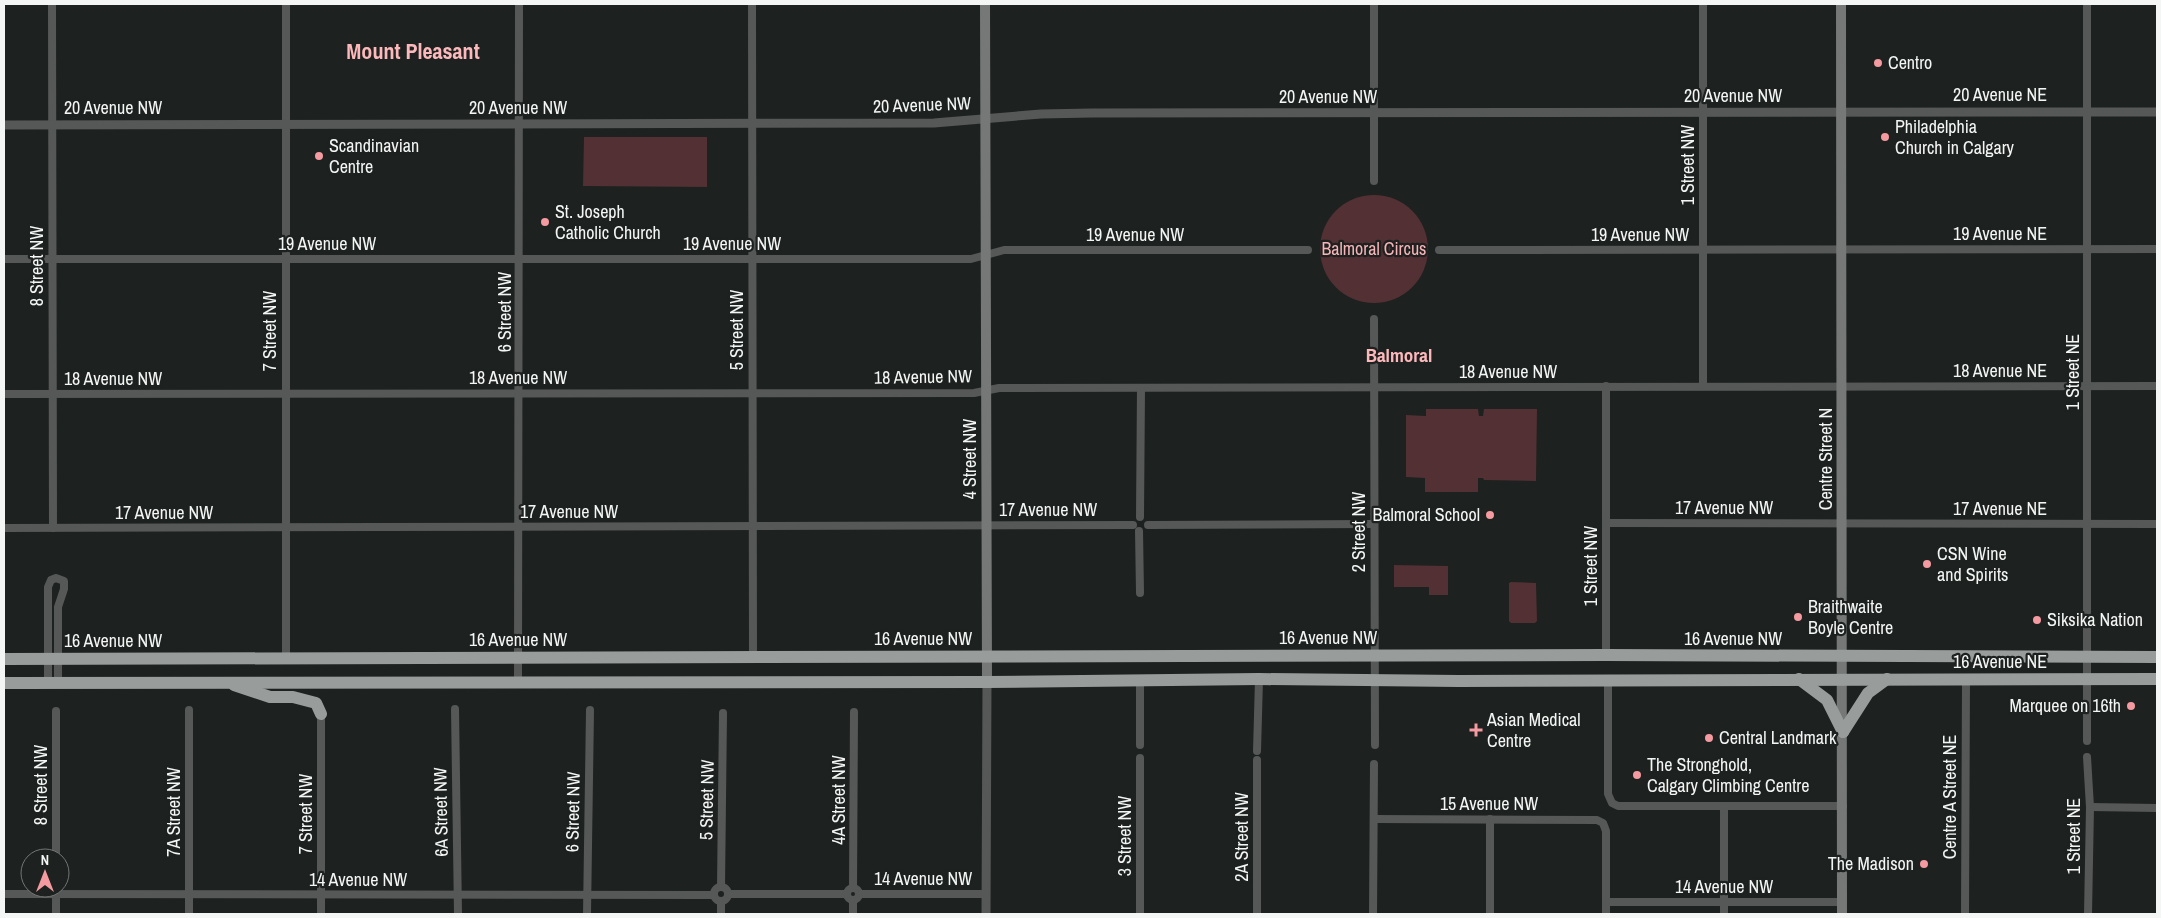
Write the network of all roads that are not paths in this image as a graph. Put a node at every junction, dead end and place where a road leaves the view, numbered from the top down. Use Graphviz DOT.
graph roads {
  1 [pos="52,4"];
  2 [pos="286,4"];
  3 [pos="519,4"];
  4 [pos="752,4"];
  5 [pos="985,4"];
  6 [pos="1374,4"];
  7 [pos="1703,4"];
  8 [pos="1842,4"];
  9 [pos="2087,4"];
  10 [pos="1703,112"];
  11 [pos="1842,112"];
  12 [pos="2088,112"];
  13 [pos="2157,112"];
  14 [pos="1374,113"];
  15 [pos="986,118"];
  16 [pos="4,124"];
  17 [pos="52,124"];
  18 [pos="285,124"];
  19 [pos="519,124"];
  20 [pos="752,124"];
  21 [pos="1374,181"];
  22 [pos="1703,249"];
  23 [pos="1842,249"];
  24 [pos="2088,249"];
  25 [pos="2157,249"];
  26 [pos="1308,250"];
  27 [pos="1438,250"];
  28 [pos="985,256"];
  29 [pos="4,259"];
  30 [pos="52,259"];
  31 [pos="286,259"];
  32 [pos="752,259"];
  33 [pos="520,260"];
  34 [pos="1374,319"];
  35 [pos="1606,386"];
  36 [pos="1704,386"];
  37 [pos="1842,386"];
  38 [pos="2088,386"];
  39 [pos="2157,386"];
  40 [pos="1373,387"];
  41 [pos="1141,388"];
  42 [pos="986,390"];
  43 [pos="752,392"];
  44 [pos="520,393"];
  45 [pos="4,394"];
  46 [pos="52,394"];
  47 [pos="286,394"];
  48 [pos="1140,517"];
  49 [pos="1606,523"];
  50 [pos="1374,524"];
  51 [pos="1842,524"];
  52 [pos="2087,524"];
  53 [pos="2157,524"];
  54 [pos="1148,525"];
  55 [pos="986,526"];
  56 [pos="752,527"];
  57 [pos="4,528"];
  58 [pos="53,528"];
  59 [pos="286,528"];
  60 [pos="519,528"];
  61 [pos="1136,528"];
  62 [pos="1140,593"];
  63 [pos="1606,655"];
  64 [pos="1374,656"];
  65 [pos="1843,656"];
  66 [pos="753,657"];
  67 [pos="986,657"];
  68 [pos="2088,657"];
  69 [pos="2157,657"];
  70 [pos="286,658"];
  71 [pos="518,658"];
  72 [pos="4,659"];
  73 [pos="53,659"];
  74 [pos="1259,679"];
  75 [pos="1798,679"];
  76 [pos="1887,679"];
  77 [pos="2087,679"];
  78 [pos="2157,679"];
  79 [pos="1140,680"];
  80 [pos="1843,680"];
  81 [pos="1966,680"];
  82 [pos="518,681"];
  83 [pos="1374,681"];
  84 [pos="1608,681"];
  85 [pos="227,682"];
  86 [pos="987,682"];
  87 [pos="4,683"];
  88 [pos="53,683"];
  89 [pos="455,709"];
  90 [pos="188,710"];
  91 [pos="590,710"];
  92 [pos="56,712"];
  93 [pos="854,712"];
  94 [pos="723,713"];
  95 [pos="321,714"];
  96 [pos="1843,732"];
  97 [pos="2087,740"];
  98 [pos="1140,745"];
  99 [pos="1374,745"];
  100 [pos="2087,757"];
  101 [pos="1140,758"];
  102 [pos="1374,764"];
  103 [pos="1724,806"];
  104 [pos="1843,806"];
  105 [pos="2090,807"];
  106 [pos="2157,808"];
  107 [pos="1374,819"];
  108 [pos="1490,819"];
  109 [pos="56,848"];
  110 [pos="721,887"];
  111 [pos="853,888"];
  112 [pos="70,891"];
  113 [pos="20,893"];
  114 [pos="4,894"];
  115 [pos="189,894"];
  116 [pos="728,894"];
  117 [pos="847,894"];
  118 [pos="860,894"];
  119 [pos="986,894"];
  120 [pos="321,895"];
  121 [pos="458,895"];
  122 [pos="587,895"];
  123 [pos="713,895"];
  124 [pos="56,898"];
  125 [pos="721,901"];
  126 [pos="853,901"];
  127 [pos="1606,902"];
  128 [pos="1724,902"];
  129 [pos="1842,902"];
  130 [pos="56,914"];
  131 [pos="189,914"];
  132 [pos="321,914"];
  133 [pos="458,914"];
  134 [pos="587,914"];
  135 [pos="721,914"];
  136 [pos="853,914"];
  137 [pos="986,914"];
  138 [pos="1140,914"];
  139 [pos="1256,914"];
  140 [pos="1373,914"];
  141 [pos="1490,914"];
  142 [pos="1606,914"];
  143 [pos="1724,914"];
  144 [pos="1842,914"];
  145 [pos="1966,914"];
  146 [pos="2088,914"];
  1 -- 17 [label="street, 8 Street NW"];
  2 -- 18 [label="street, 7 Street NW"];
  3 -- 19 [label="street, 6 Street NW"];
  4 -- 20 [label="street, 5 Street NW"];
  5 -- 15 [label="main road, 4 Street NW"];
  6 -- 14 [label="street"];
  7 -- 10 [label="street, 1 Street NW"];
  8 -- 11 [label="main road, Centre Street N"];
  9 -- 12 [label="street, 1 Street NE"];
  10 -- 11 [label="street, 20 Avenue NW"];
  10 -- 14 [label="street, 20 Avenue NW"];
  10 -- 22 [label="street, 1 Street NW"];
  11 -- 12 [label="street, 20 Avenue NE"];
  11 -- 23 [label="main road, Centre Street N"];
  12 -- 13 [label="street, 20 Avenue NE"];
  12 -- 24 [label="street, 1 Street NE"];
  14 -- 15 [label="street, 20 Avenue NW"];
  14 -- 21 [label="street"];
  15 -- 20 [label="street, 20 Avenue NW"];
  15 -- 28 [label="main road, 4 Street NW"];
  16 -- 17 [label="street, 20 Avenue NW"];
  17 -- 18 [label="street, 20 Avenue NW"];
  17 -- 30 [label="street, 8 Street NW"];
  18 -- 19 [label="street, 20 Avenue NW"];
  18 -- 31 [label="street, 7 Street NW"];
  19 -- 20 [label="street, 20 Avenue NW"];
  19 -- 33 [label="street, 6 Street NW"];
  20 -- 32 [label="street, 5 Street NW"];
  22 -- 23 [label="street, 19 Avenue NW"];
  22 -- 27 [label="street, 19 Avenue NW"];
  22 -- 36 [label="street, 1 Street NW"];
  23 -- 24 [label="street, 19 Avenue NE"];
  23 -- 37 [label="main road, Centre Street N"];
  24 -- 25 [label="street, 19 Avenue NE"];
  24 -- 38 [label="street, 1 Street NE"];
  26 -- 28 [label="street, 19 Avenue NW"];
  28 -- 32 [label="street, 19 Avenue NW"];
  28 -- 42 [label="main road, 4 Street NW"];
  29 -- 30 [label="street, 19 Avenue NW"];
  30 -- 31 [label="street, 19 Avenue NW"];
  30 -- 46 [label="street, 8 Street NW"];
  31 -- 33 [label="street, 19 Avenue NW"];
  31 -- 47 [label="street, 7 Street NW"];
  32 -- 33 [label="street, 19 Avenue NW"];
  32 -- 43 [label="street, 5 Street NW"];
  33 -- 44 [label="street, 6 Street NW"];
  34 -- 40 [label="street, 2 Street NW"];
  35 -- 36 [label="street, 18 Avenue NW"];
  35 -- 40 [label="street, 18 Avenue NW"];
  35 -- 49 [label="street, 1 Street NW"];
  36 -- 37 [label="street, 18 Avenue NW"];
  37 -- 38 [label="street, 18 Avenue NE"];
  37 -- 51 [label="main road, Centre Street N"];
  38 -- 39 [label="street, 18 Avenue NE"];
  38 -- 52 [label="street, 1 Street NE"];
  40 -- 41 [label="street, 18 Avenue NW"];
  40 -- 50 [label="street, 2 Street NW"];
  41 -- 42 [label="street, 18 Avenue NW"];
  41 -- 48 [label="street"];
  42 -- 43 [label="street, 18 Avenue NW"];
  42 -- 55 [label="main road, 4 Street NW"];
  43 -- 44 [label="street, 18 Avenue NW"];
  43 -- 56 [label="street, 5 Street NW"];
  44 -- 47 [label="street, 18 Avenue NW"];
  44 -- 60 [label="street, 6 Street NW"];
  45 -- 46 [label="street, 18 Avenue NW"];
  46 -- 47 [label="street, 18 Avenue NW"];
  46 -- 58 [label="street, 8 Street NW"];
  47 -- 59 [label="street, 7 Street NW"];
  48 -- 54 [label="street"];
  48 -- 61 [label="street"];
  49 -- 51 [label="street, 17 Avenue NW"];
  49 -- 63 [label="street, 1 Street NW"];
  50 -- 54 [label="street"];
  50 -- 64 [label="street, 2 Street NW"];
  51 -- 52 [label="street, 17 Avenue NE"];
  51 -- 65 [label="main road, Centre Street N"];
  52 -- 53 [label="street, 17 Avenue NE"];
  52 -- 68 [label="street, 1 Street NE"];
  54 -- 61 [label="street"];
  55 -- 56 [label="street, 17 Avenue NW"];
  55 -- 61 [label="street, 17 Avenue NW"];
  55 -- 67 [label="main road, 4 Street NW"];
  56 -- 60 [label="street, 17 Avenue NW"];
  56 -- 66 [label="street, 5 Street NW"];
  57 -- 58 [label="street, 17 Avenue NW"];
  58 -- 59 [label="street, 17 Avenue NW"];
  59 -- 60 [label="street, 17 Avenue NW"];
  59 -- 70 [label="street, 7 Street NW"];
  60 -- 71 [label="street, 6 Street NW"];
  61 -- 62 [label="street"];
  63 -- 64 [label="highway, 16 Avenue NW"];
  63 -- 65 [label="highway, 16 Avenue NW"];
  64 -- 67 [label="highway, 16 Avenue NW"];
  64 -- 83 [label="street, 2 Street NW"];
  65 -- 68 [label="highway, 16 Avenue NE"];
  65 -- 80 [label="main road, Centre Street N"];
  66 -- 67 [label="highway, 16 Avenue NW"];
  66 -- 71 [label="highway, 16 Avenue NW"];
  67 -- 86 [label="main road, 4 Street NW"];
  68 -- 69 [label="highway, 16 Avenue NE"];
  68 -- 77 [label="street, 1 Street NE"];
  70 -- 71 [label="highway, 16 Avenue NW"];
  70 -- 73 [label="highway, 16 Avenue NW"];
  71 -- 82 [label="street, 6 Street NW"];
  72 -- 73 [label="highway, 16 Avenue NW"];
  73 -- 73 [label="street"];
  73 -- 88 [label="street"];
  74 -- 79 [label="highway"];
  74 -- 83 [label="highway"];
  74 -- 139 [label="street, 2A Street NW"];
  75 -- 80 [label="highway"];
  75 -- 84 [label="highway"];
  75 -- 96 [label="highway"];
  76 -- 80 [label="highway, 16 Avenue NE"];
  76 -- 81 [label="highway, 16 Avenue NE"];
  76 -- 96 [label="highway"];
  77 -- 78 [label="highway, 16 Avenue NE"];
  77 -- 81 [label="highway, 16 Avenue NE"];
  77 -- 97 [label="street, 1 Street NE"];
  79 -- 86 [label="highway"];
  79 -- 98 [label="street"];
  80 -- 96 [label="main road, Centre Street N"];
  81 -- 145 [label="street, Centre A Street NE"];
  82 -- 85 [label="highway"];
  82 -- 86 [label="highway"];
  83 -- 84 [label="highway"];
  83 -- 99 [label="street, 2 Street NW"];
  84 -- 103 [label="street"];
  85 -- 88 [label="highway"];
  85 -- 95 [label="highway"];
  86 -- 119 [label="street, 4 Street NW"];
  87 -- 88 [label="highway"];
  89 -- 121 [label="street, 6A Street NW"];
  90 -- 115 [label="street, 7A Street NW"];
  91 -- 122 [label="street, 6 Street NW"];
  92 -- 109 [label="street, 8 Street NW"];
  93 -- 111 [label="street, 4A Street NW"];
  94 -- 110 [label="street, 5 Street NW"];
  95 -- 120 [label="street, 7 Street NW"];
  96 -- 104 [label="main road, Centre Street N"];
  100 -- 105 [label="street, 1 Street NE"];
  101 -- 138 [label="street, 3 Street NW"];
  102 -- 107 [label="street"];
  103 -- 104 [label="street"];
  103 -- 128 [label="street"];
  104 -- 129 [label="main road, Centre Street N"];
  105 -- 106 [label="street"];
  105 -- 146 [label="street, 1 Street NE"];
  107 -- 108 [label="street, 15 Avenue NW"];
  107 -- 140 [label="street"];
  108 -- 127 [label="street, 15 Avenue NW"];
  108 -- 141 [label="street"];
  110 -- 116 [label="street"];
  110 -- 123 [label="street"];
  111 -- 117 [label="street"];
  111 -- 118 [label="street"];
  112 -- 115 [label="street, 14 Avenue NW"];
  113 -- 114 [label="street, 14 Avenue NW"];
  115 -- 120 [label="street, 14 Avenue NW"];
  115 -- 131 [label="street, 7A Street NW"];
  116 -- 117 [label="street"];
  116 -- 125 [label="street"];
  117 -- 126 [label="street"];
  118 -- 119 [label="street, 14 Avenue NW"];
  118 -- 126 [label="street"];
  119 -- 137 [label="street, 4 Street NW"];
  120 -- 121 [label="street, 14 Avenue NW"];
  120 -- 132 [label="street, 7 Street NW"];
  121 -- 122 [label="street, 14 Avenue NW"];
  121 -- 133 [label="street, 6A Street NW"];
  122 -- 123 [label="street, 14 Avenue NW"];
  122 -- 134 [label="street, 6 Street NW"];
  123 -- 125 [label="street"];
  124 -- 130 [label="street"];
  125 -- 135 [label="street"];
  126 -- 136 [label="street"];
  127 -- 128 [label="street, 14 Avenue NW"];
  127 -- 142 [label="street"];
  128 -- 129 [label="street, 14 Avenue NW"];
  128 -- 143 [label="street"];
  129 -- 144 [label="main road, Centre Street N"];
}
